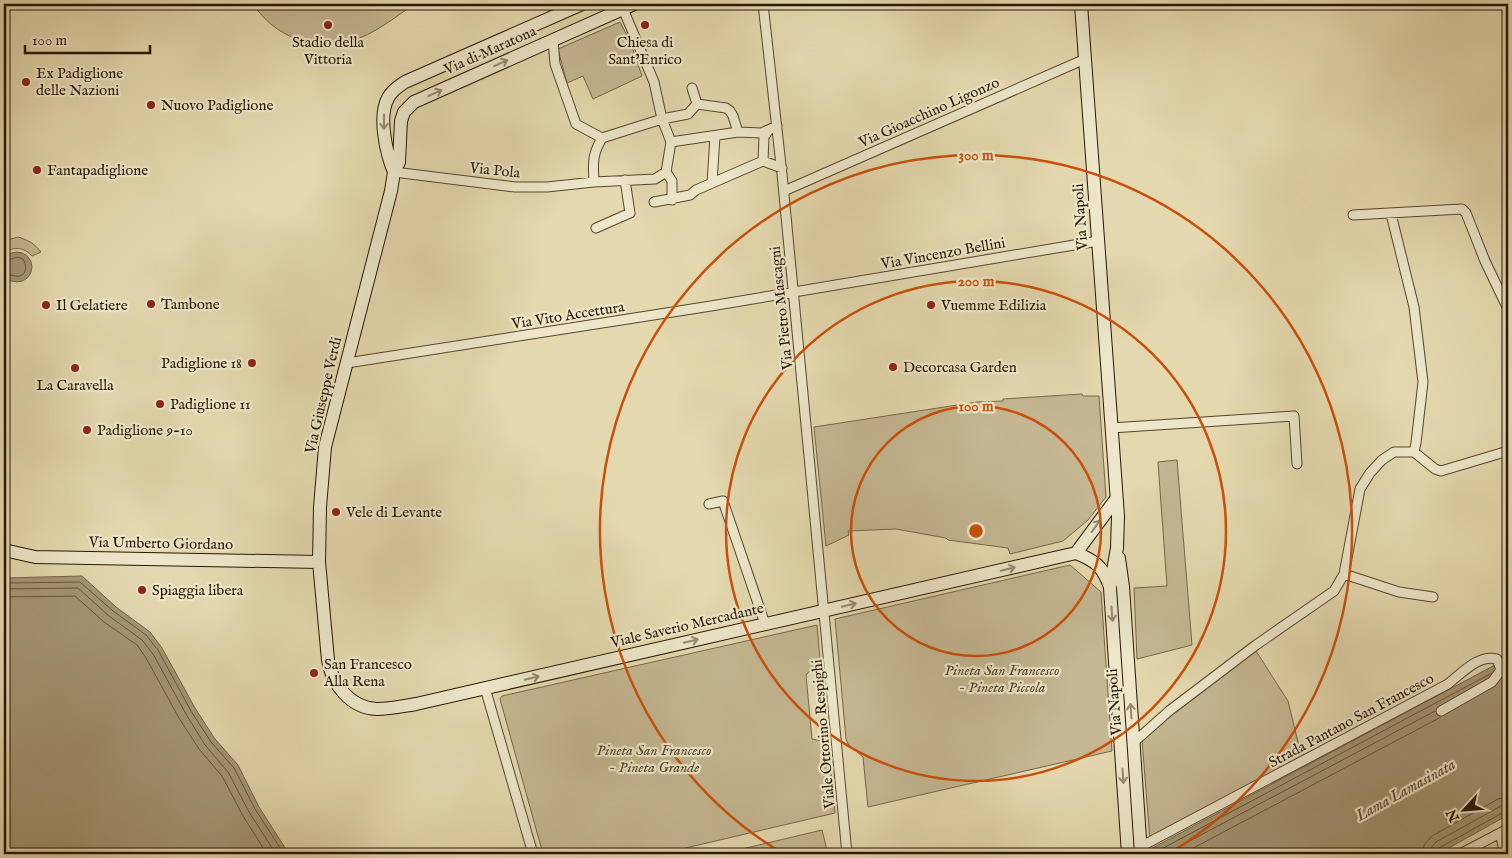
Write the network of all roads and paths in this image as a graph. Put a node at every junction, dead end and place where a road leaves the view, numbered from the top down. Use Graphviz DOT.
graph roads {
  1 [pos="582,4"];
  2 [pos="763,4"];
  3 [pos="1081,4"];
  4 [pos="629,6"];
  5 [pos="544,20"];
  6 [pos="553,40"];
  7 [pos="1085,59"];
  8 [pos="406,82"];
  9 [pos="692,88"];
  10 [pos="414,102"];
  11 [pos="696,104"];
  12 [pos="662,118"];
  13 [pos="773,129"];
  14 [pos="738,132"];
  15 [pos="715,136"];
  16 [pos="602,138"];
  17 [pos="671,142"];
  18 [pos="763,161"];
  19 [pos="782,168"];
  20 [pos="394,172"];
  21 [pos="666,172"];
  22 [pos="625,180"];
  23 [pos="594,182"];
  24 [pos="712,183"];
  25 [pos="784,191"];
  26 [pos="672,200"];
  27 [pos="654,202"];
  28 [pos="1391,214"];
  29 [pos="1354,215"];
  30 [pos="596,228"];
  31 [pos="1098,241"];
  32 [pos="793,292"];
  33 [pos="1508,309"];
  34 [pos="347,364"];
  35 [pos="1112,428"];
  36 [pos="1508,451"];
  37 [pos="1414,452"];
  38 [pos="1297,464"];
  39 [pos="1116,499"];
  40 [pos="709,504"];
  41 [pos="1116,548"];
  42 [pos="4,550"];
  43 [pos="1076,553"];
  44 [pos="319,562"];
  45 [pos="1344,574"];
  46 [pos="1110,588"];
  47 [pos="1432,597"];
  48 [pos="825,611"];
  49 [pos="764,624"];
  50 [pos="328,660"];
  51 [pos="485,688"];
  52 [pos="1441,711"];
  53 [pos="1133,743"];
  54 [pos="1504,831"];
  55 [pos="1132,852"];
  56 [pos="533,854"];
  57 [pos="847,854"];
  58 [pos="1460,854"];
  59 [pos="1505,854"];
  1 -- 5 [label="main road, Via di Maratona"];
  2 -- 13 [label="street, Via Pietro Mascagni"];
  3 -- 7 [label="main road, Via Napoli"];
  4 -- 6 [label="main road, Via di Maratona"];
  4 -- 12 [label="street"];
  5 -- 6 [label="main road"];
  5 -- 8 [label="main road, Via di Maratona"];
  10 -- 6 [label="main road, Via di Maratona, one-way"];
  6 -- 16 [label="street"];
  7 -- 25 [label="street, Via Gioacchino Ligonzo"];
  7 -- 31 [label="main road, Via Napoli"];
  8 -- 20 [label="main road, Via Giuseppe Verdi, one-way"];
  9 -- 11 [label="street"];
  10 -- 20 [label="main road, Via Giuseppe Verdi"];
  11 -- 12 [label="street"];
  11 -- 14 [label="street"];
  12 -- 16 [label="street"];
  12 -- 17 [label="street"];
  13 -- 14 [label="street"];
  13 -- 18 [label="street"];
  13 -- 19 [label="street, Via Pietro Mascagni"];
  14 -- 15 [label="street"];
  15 -- 17 [label="street"];
  15 -- 24 [label="street"];
  16 -- 23 [label="street"];
  17 -- 21 [label="street"];
  18 -- 19 [label="street"];
  18 -- 24 [label="street"];
  19 -- 25 [label="street, Via Pietro Mascagni"];
  20 -- 23 [label="street, Via Pola"];
  20 -- 34 [label="main road, Via Giuseppe Verdi"];
  21 -- 22 [label="street, Via Pola"];
  21 -- 26 [label="street"];
  22 -- 23 [label="street, Via Pola"];
  22 -- 30 [label="street"];
  24 -- 26 [label="street"];
  25 -- 32 [label="street, Via Pietro Mascagni"];
  26 -- 27 [label="street"];
  28 -- 29 [label="street"];
  28 -- 33 [label="street"];
  28 -- 37 [label="street"];
  31 -- 32 [label="street, Via Vincenzo Bellini"];
  31 -- 35 [label="main road, Via Napoli"];
  32 -- 34 [label="street, Via Vito Accettura"];
  32 -- 48 [label="street, Via Pietro Mascagni"];
  34 -- 44 [label="main road, Via Giuseppe Verdi"];
  35 -- 38 [label="street"];
  35 -- 39 [label="main road, Via Napoli"];
  36 -- 37 [label="street"];
  37 -- 45 [label="street"];
  39 -- 41 [label="main road, Via Napoli"];
  43 -- 39 [label="main road, one-way"];
  40 -- 49 [label="street"];
  41 -- 46 [label="main road, Via Napoli"];
  53 -- 41 [label="main road, Via Napoli, one-way"];
  42 -- 44 [label="main road, Via Umberto Giordano"];
  43 -- 46 [label="main road"];
  48 -- 43 [label="main road, Viale Saverio Mercadante, one-way"];
  44 -- 50 [label="main road, Via Giuseppe Verdi"];
  45 -- 47 [label="street"];
  45 -- 53 [label="street"];
  46 -- 55 [label="main road, Via Napoli, one-way"];
  48 -- 49 [label="main road, Viale Saverio Mercadante"];
  48 -- 57 [label="street, Viale Ottorino Respighi"];
  51 -- 49 [label="main road, Viale Saverio Mercadante, one-way"];
  50 -- 51 [label="main road, Viale Saverio Mercadante"];
  51 -- 56 [label="street"];
  52 -- 55 [label="street, Strada Pantano San Francesco"];
  53 -- 55 [label="main road, Via Napoli"];
  54 -- 58 [label="street"];
  54 -- 59 [label="street"];
}
